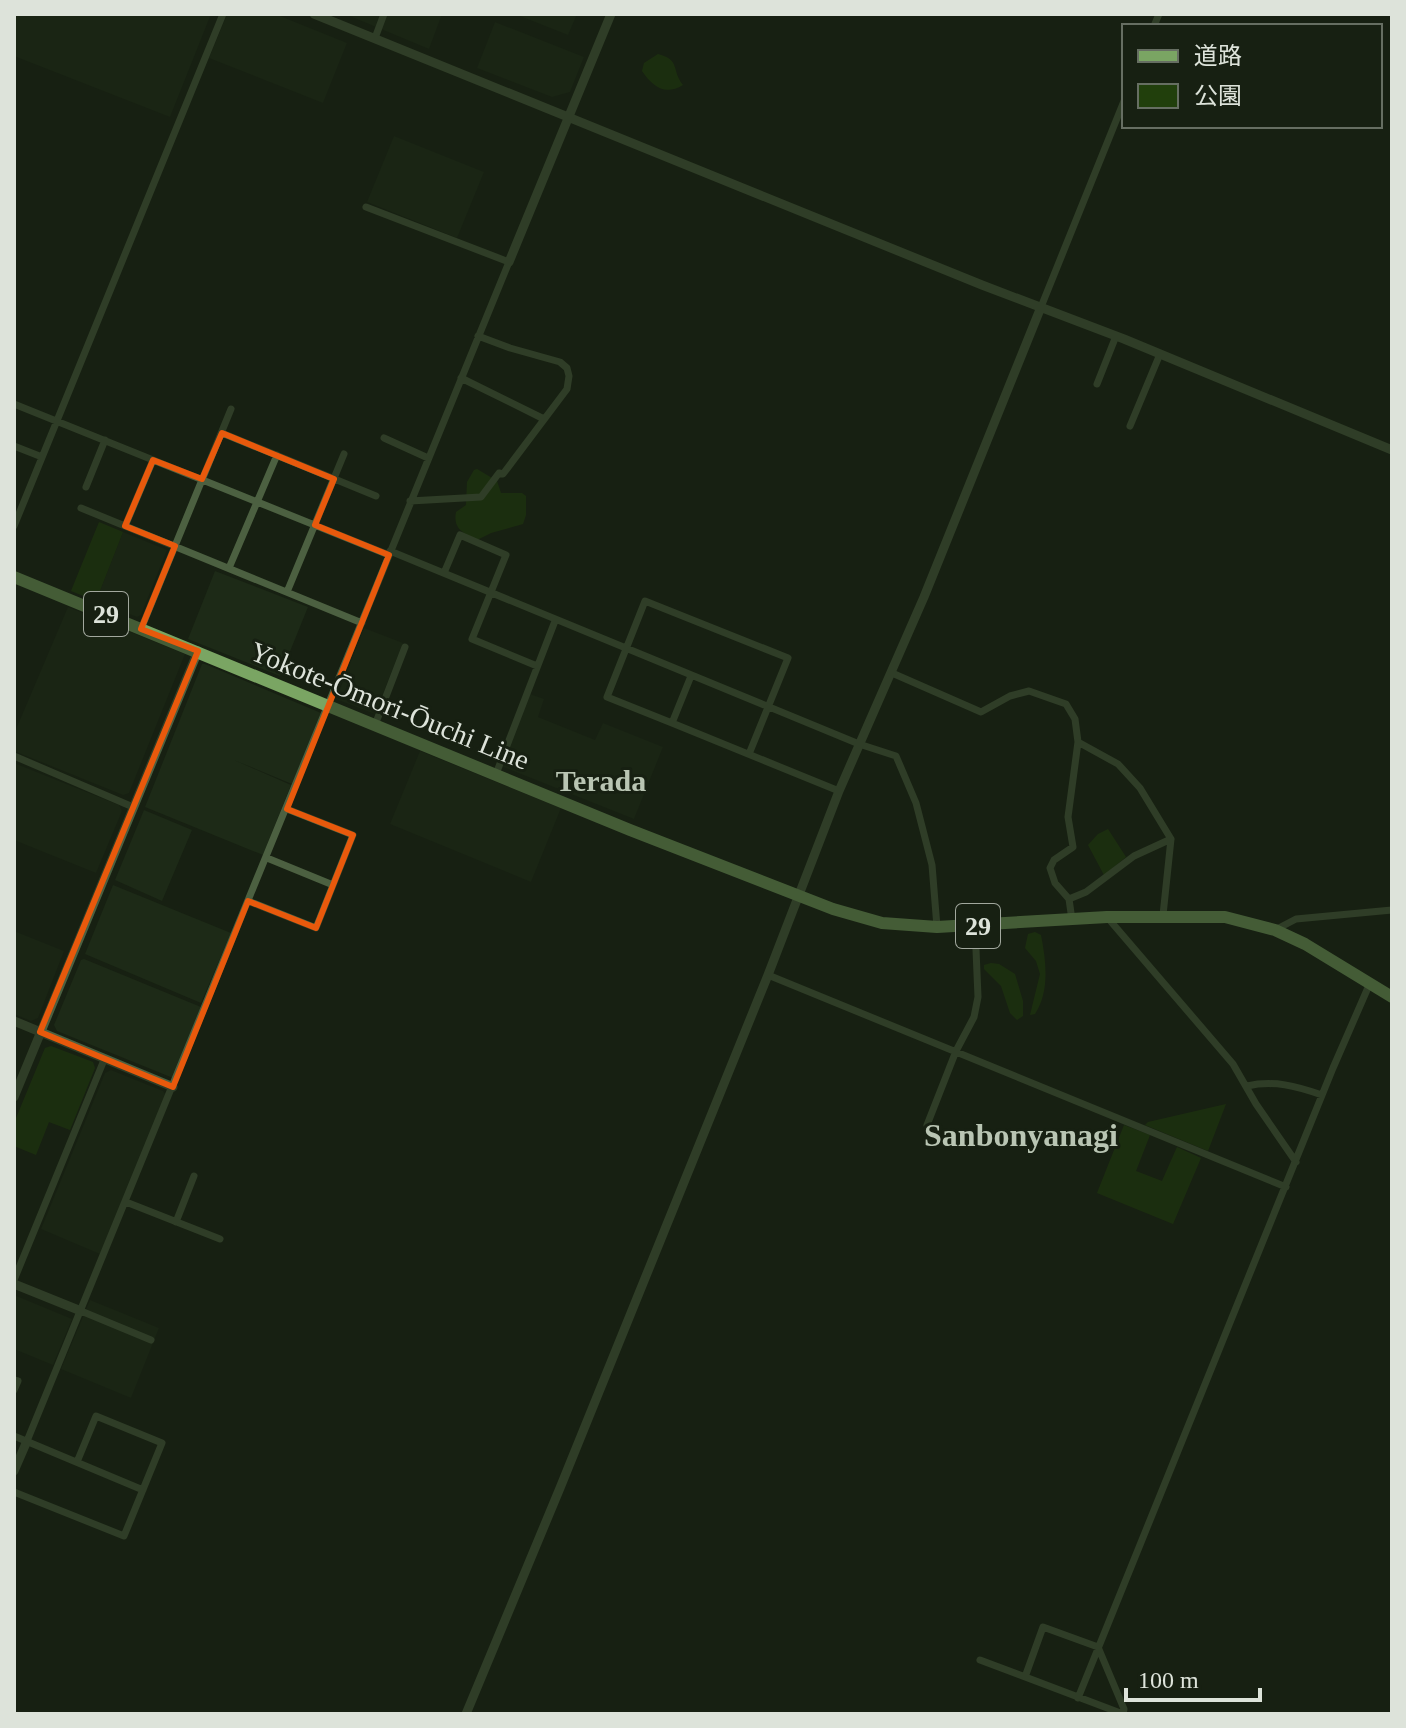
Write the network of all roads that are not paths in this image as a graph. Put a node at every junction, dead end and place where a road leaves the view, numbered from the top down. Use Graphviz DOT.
graph roads {
  1 [pos="223,14"];
  2 [pos="314,14"];
  3 [pos="384,14"];
  4 [pos="611,14"];
  5 [pos="375,38"];
  6 [pos="1122,106"];
  7 [pos="570,117"];
  8 [pos="366,207"];
  9 [pos="509,262"];
  10 [pos="1041,307"];
  11 [pos="478,336"];
  12 [pos="1116,336"];
  13 [pos="1160,354"];
  14 [pos="461,378"];
  15 [pos="1097,384"];
  16 [pos="14,404"];
  17 [pos="231,409"];
  18 [pos="544,419"];
  19 [pos="57,421"];
  20 [pos="1130,426"];
  21 [pos="222,433"];
  22 [pos="384,438"];
  23 [pos="105,440"];
  24 [pos="14,446"];
  25 [pos="1392,450"];
  26 [pos="344,454"];
  27 [pos="277,455"];
  28 [pos="42,457"];
  29 [pos="428,458"];
  30 [pos="153,460"];
  31 [pos="202,479"];
  32 [pos="334,479"];
  33 [pos="86,487"];
  34 [pos="376,496"];
  35 [pos="257,501"];
  36 [pos="410,501"];
  37 [pos="81,508"];
  38 [pos="315,525"];
  39 [pos="14,526"];
  40 [pos="125,526"];
  41 [pos="175,546"];
  42 [pos="390,553"];
  43 [pos="229,568"];
  44 [pos="444,573"];
  45 [pos="14,577"];
  46 [pos="287,592"];
  47 [pos="490,593"];
  48 [pos="555,621"];
  49 [pos="362,623"];
  50 [pos="141,629"];
  51 [pos="405,647"];
  52 [pos="626,649"];
  53 [pos="198,651"];
  54 [pos="537,666"];
  55 [pos="892,673"];
  56 [pos="691,676"];
  57 [pos="328,707"];
  58 [pos="768,707"];
  59 [pos="672,723"];
  60 [pos="375,725"];
  61 [pos="1078,742"];
  62 [pos="859,744"];
  63 [pos="749,754"];
  64 [pos="14,756"];
  65 [pos="496,774"];
  66 [pos="839,791"];
  67 [pos="133,807"];
  68 [pos="287,809"];
  69 [pos="1171,839"];
  70 [pos="267,858"];
  71 [pos="333,885"];
  72 [pos="798,897"];
  73 [pos="1069,899"];
  74 [pos="248,901"];
  75 [pos="1392,910"];
  76 [pos="1163,915"];
  77 [pos="1107,917"];
  78 [pos="1072,920"];
  79 [pos="975,926"];
  80 [pos="937,927"];
  81 [pos="1275,930"];
  82 [pos="768,975"];
  83 [pos="1370,983"];
  84 [pos="1392,997"];
  85 [pos="14,1021"];
  86 [pos="40,1032"];
  87 [pos="956,1051"];
  88 [pos="104,1060"];
  89 [pos="1247,1086"];
  90 [pos="173,1087"];
  91 [pos="1322,1095"];
  92 [pos="14,1097"];
  93 [pos="927,1125"];
  94 [pos="1296,1162"];
  95 [pos="194,1176"];
  96 [pos="1286,1187"];
  97 [pos="126,1202"];
  98 [pos="176,1222"];
  99 [pos="220,1239"];
  100 [pos="14,1282"];
  101 [pos="81,1311"];
  102 [pos="151,1340"];
  103 [pos="14,1380"];
  104 [pos="14,1390"];
  105 [pos="14,1436"];
  106 [pos="27,1441"];
  107 [pos="77,1462"];
  108 [pos="14,1471"];
  109 [pos="143,1490"];
  110 [pos="14,1492"];
  111 [pos="1098,1647"];
  112 [pos="980,1660"];
  113 [pos="1025,1677"];
  114 [pos="1078,1698"];
  115 [pos="466,1714"];
  116 [pos="1123,1714"];
  1 -- 19 [label="street"];
  2 -- 5 [label="street"];
  3 -- 5 [label="street"];
  4 -- 7 [label="street"];
  5 -- 7 [label="street"];
  6 -- 10 [label="street"];
  7 -- 9 [label="street"];
  7 -- 10 [label="street"];
  8 -- 9 [label="street"];
  9 -- 11 [label="street"];
  10 -- 12 [label="street"];
  10 -- 55 [label="street"];
  11 -- 14 [label="street"];
  11 -- 18 [label="street"];
  12 -- 13 [label="street"];
  12 -- 15 [label="street"];
  13 -- 20 [label="street"];
  13 -- 25 [label="street"];
  14 -- 18 [label="street"];
  14 -- 29 [label="street"];
  16 -- 19 [label="street"];
  17 -- 21 [label="street"];
  18 -- 36 [label="street"];
  19 -- 23 [label="street"];
  19 -- 28 [label="street"];
  21 -- 27 [label="street"];
  21 -- 31 [label="street"];
  22 -- 29 [label="street"];
  23 -- 30 [label="street"];
  23 -- 33 [label="street"];
  24 -- 28 [label="street"];
  26 -- 32 [label="street"];
  27 -- 32 [label="street"];
  27 -- 35 [label="street"];
  28 -- 39 [label="street"];
  29 -- 36 [label="street"];
  30 -- 31 [label="street"];
  30 -- 40 [label="street"];
  31 -- 35 [label="street"];
  31 -- 41 [label="street"];
  32 -- 34 [label="street"];
  32 -- 38 [label="street"];
  35 -- 38 [label="street"];
  35 -- 43 [label="street"];
  36 -- 42 [label="street"];
  37 -- 40 [label="street"];
  38 -- 42 [label="street"];
  38 -- 46 [label="street"];
  40 -- 41 [label="street"];
  41 -- 43 [label="street"];
  41 -- 50 [label="street"];
  42 -- 44 [label="street"];
  42 -- 49 [label="street"];
  43 -- 46 [label="street"];
  44 -- 47 [label="street"];
  44 -- 47 [label="street"];
  45 -- 50 [label="main road, Yokote-Ōmori-Ōuchi Line / 29"];
  46 -- 49 [label="street"];
  47 -- 48 [label="street"];
  47 -- 54 [label="street"];
  48 -- 52 [label="street"];
  48 -- 54 [label="street"];
  49 -- 57 [label="street"];
  50 -- 53 [label="main road, Yokote-Ōmori-Ōuchi Line / 29"];
  51 -- 60 [label="street"];
  52 -- 56 [label="street"];
  52 -- 58 [label="street"];
  52 -- 59 [label="street"];
  53 -- 57 [label="main road, Yokote-Ōmori-Ōuchi Line / 29"];
  53 -- 67 [label="street"];
  54 -- 65 [label="street"];
  55 -- 61 [label="street"];
  55 -- 62 [label="street"];
  56 -- 58 [label="street"];
  56 -- 59 [label="street"];
  57 -- 60 [label="main road, Yokote-Ōmori-Ōuchi Line / 29"];
  57 -- 68 [label="street"];
  58 -- 62 [label="street"];
  58 -- 63 [label="street"];
  59 -- 63 [label="street"];
  60 -- 65 [label="main road, Yokote-Ōmori-Ōuchi Line / 29"];
  61 -- 69 [label="street"];
  61 -- 73 [label="street"];
  62 -- 66 [label="street"];
  62 -- 80 [label="street"];
  63 -- 66 [label="street"];
  64 -- 67 [label="street"];
  65 -- 72 [label="main road, Yokote-Ōmori-Ōuchi Line / 29"];
  66 -- 72 [label="street"];
  67 -- 86 [label="street"];
  68 -- 70 [label="street"];
  68 -- 71 [label="street"];
  69 -- 73 [label="street"];
  69 -- 76 [label="street"];
  70 -- 71 [label="street"];
  70 -- 74 [label="street"];
  71 -- 74 [label="street"];
  72 -- 80 [label="main road, Yokote-Ōmori-Ōuchi Line / 29"];
  72 -- 82 [label="street"];
  73 -- 78 [label="street"];
  74 -- 90 [label="street"];
  75 -- 81 [label="street"];
  76 -- 77 [label="main road, Yokote-Ōmori-Ōuchi Line / 29"];
  76 -- 81 [label="main road, Yokote-Ōmori-Ōuchi Line / 29"];
  77 -- 78 [label="main road, Yokote-Ōmori-Ōuchi Line / 29"];
  77 -- 89 [label="street"];
  78 -- 79 [label="main road, Yokote-Ōmori-Ōuchi Line / 29"];
  79 -- 80 [label="main road, Yokote-Ōmori-Ōuchi Line / 29"];
  79 -- 87 [label="street"];
  81 -- 83 [label="main road, Yokote-Ōmori-Ōuchi Line / 29"];
  82 -- 87 [label="street"];
  82 -- 115 [label="street"];
  83 -- 84 [label="main road, Yokote-Ōmori-Ōuchi Line / 29"];
  83 -- 91 [label="street"];
  85 -- 86 [label="street"];
  86 -- 88 [label="street"];
  86 -- 92 [label="street"];
  87 -- 93 [label="street"];
  87 -- 96 [label="street"];
  88 -- 90 [label="street"];
  88 -- 100 [label="street"];
  89 -- 91 [label="street"];
  89 -- 94 [label="street"];
  90 -- 97 [label="street"];
  91 -- 94 [label="street"];
  94 -- 96 [label="street"];
  95 -- 98 [label="street"];
  96 -- 111 [label="street"];
  97 -- 98 [label="street"];
  97 -- 101 [label="street"];
  98 -- 99 [label="street"];
  100 -- 101 [label="street"];
  101 -- 102 [label="street"];
  101 -- 106 [label="street"];
  103 -- 104 [label="street"];
  105 -- 106 [label="street"];
  106 -- 107 [label="street"];
  106 -- 108 [label="street"];
  107 -- 109 [label="street"];
  107 -- 109 [label="street"];
  109 -- 110 [label="street"];
  111 -- 113 [label="street"];
  111 -- 114 [label="street"];
  111 -- 116 [label="street"];
  112 -- 113 [label="street"];
  113 -- 114 [label="street"];
  114 -- 116 [label="street"];
}
